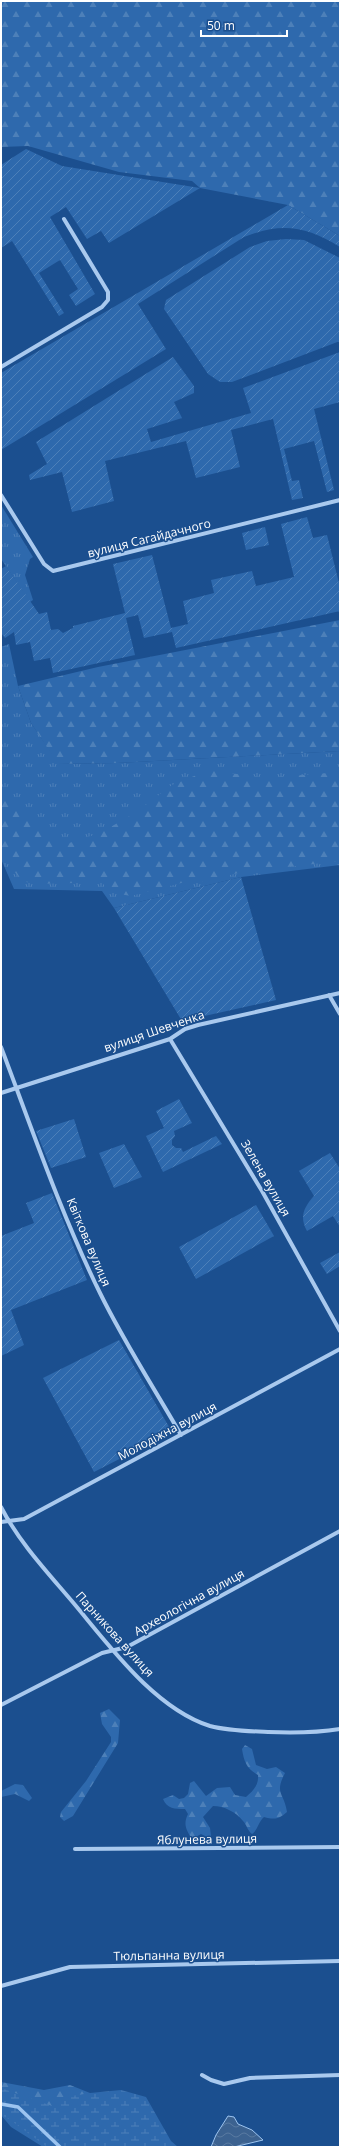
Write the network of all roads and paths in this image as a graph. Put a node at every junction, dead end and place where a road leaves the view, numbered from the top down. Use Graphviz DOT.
graph roads {
  1 [pos="64,219"];
  2 [pos="1,367"];
  3 [pos="1,495"];
  4 [pos="340,500"];
  5 [pos="340,993"];
  6 [pos="329,995"];
  7 [pos="340,1014"];
  8 [pos="170,1039"];
  9 [pos="1,1047"];
  10 [pos="16,1088"];
  11 [pos="1,1093"];
  12 [pos="340,1331"];
  13 [pos="340,1349"];
  14 [pos="181,1435"];
  15 [pos="1,1507"];
  16 [pos="8,1521"];
  17 [pos="1,1522"];
  18 [pos="340,1531"];
  19 [pos="112,1649"];
  20 [pos="1,1705"];
  21 [pos="340,1729"];
  22 [pos="340,1847"];
  23 [pos="75,1849"];
  24 [pos="340,1961"];
  25 [pos="1,1986"];
  26 [pos="202,2075"];
  27 [pos="340,2075"];
  1 -- 2 [label="street"];
  3 -- 4 [label="street, вулиця Сагайдачного"];
  5 -- 6 [label="street, вулиця Шевченка"];
  6 -- 7 [label="street"];
  6 -- 8 [label="street, вулиця Шевченка"];
  8 -- 10 [label="street, вулиця Шевченка"];
  8 -- 12 [label="street, Зелена вулиця"];
  9 -- 10 [label="street, Квіткова вулиця"];
  10 -- 11 [label="street, вулиця Шевченка"];
  10 -- 14 [label="street, Квіткова вулиця"];
  13 -- 14 [label="street, Молодіжна вулиця"];
  14 -- 16 [label="street, Молодіжна вулиця"];
  15 -- 16 [label="street, Парникова вулиця"];
  16 -- 17 [label="street, Молодіжна вулиця"];
  16 -- 19 [label="street, Парникова вулиця"];
  18 -- 19 [label="street, Археологічна вулиця"];
  19 -- 20 [label="street, Археологічна вулиця"];
  19 -- 21 [label="street, Парникова вулиця"];
  22 -- 23 [label="street, Яблунева вулиця"];
  24 -- 25 [label="street, Тюльпанна вулиця"];
  26 -- 27 [label="street"];
}
